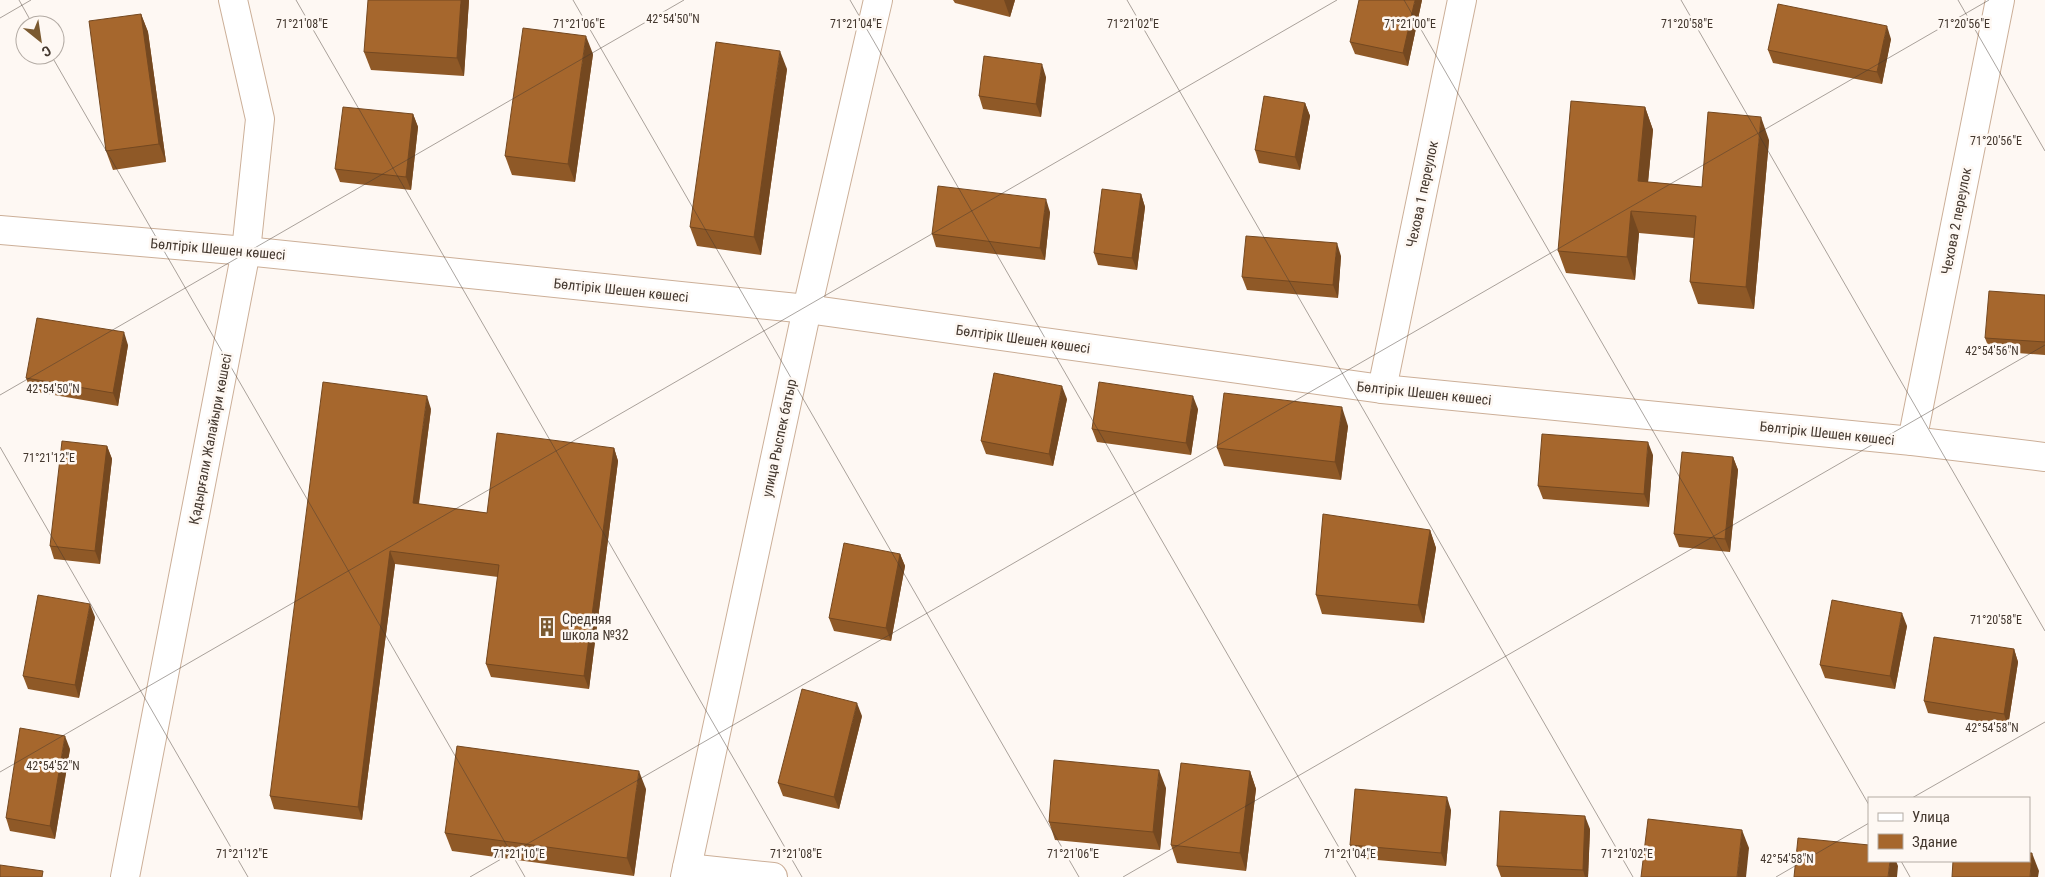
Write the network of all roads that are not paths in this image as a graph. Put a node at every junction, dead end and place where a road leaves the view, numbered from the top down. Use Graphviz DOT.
graph roads {
  1 [pos="233,0"];
  2 [pos="878,0"];
  3 [pos="1462,0"];
  4 [pos="2000,0"];
  5 [pos="0,230"];
  6 [pos="246,251"];
  7 [pos="807,309"];
  8 [pos="1382,389"];
  9 [pos="1912,442"];
  10 [pos="2045,457"];
  11 [pos="686,873"];
  12 [pos="125,877"];
  13 [pos="773,877"];
  1 -- 6 [label="street, Қадырғали Жалайыри көшесі"];
  2 -- 7 [label="street, улица Рыспек батыр"];
  3 -- 8 [label="street, Чехова 1 переулок"];
  4 -- 9 [label="street, Чехова 2 переулок"];
  5 -- 6 [label="street, Бөлтірік Шешен көшесі"];
  6 -- 7 [label="street, Бөлтірік Шешен көшесі"];
  6 -- 12 [label="street, Қадырғали Жалайыри көшесі"];
  7 -- 8 [label="street, Бөлтірік Шешен көшесі"];
  7 -- 11 [label="street, улица Рыспек батыр"];
  8 -- 9 [label="street, Бөлтірік Шешен көшесі"];
  9 -- 10 [label="street, Бөлтірік Шешен көшесі"];
  11 -- 13 [label="street"];
}
